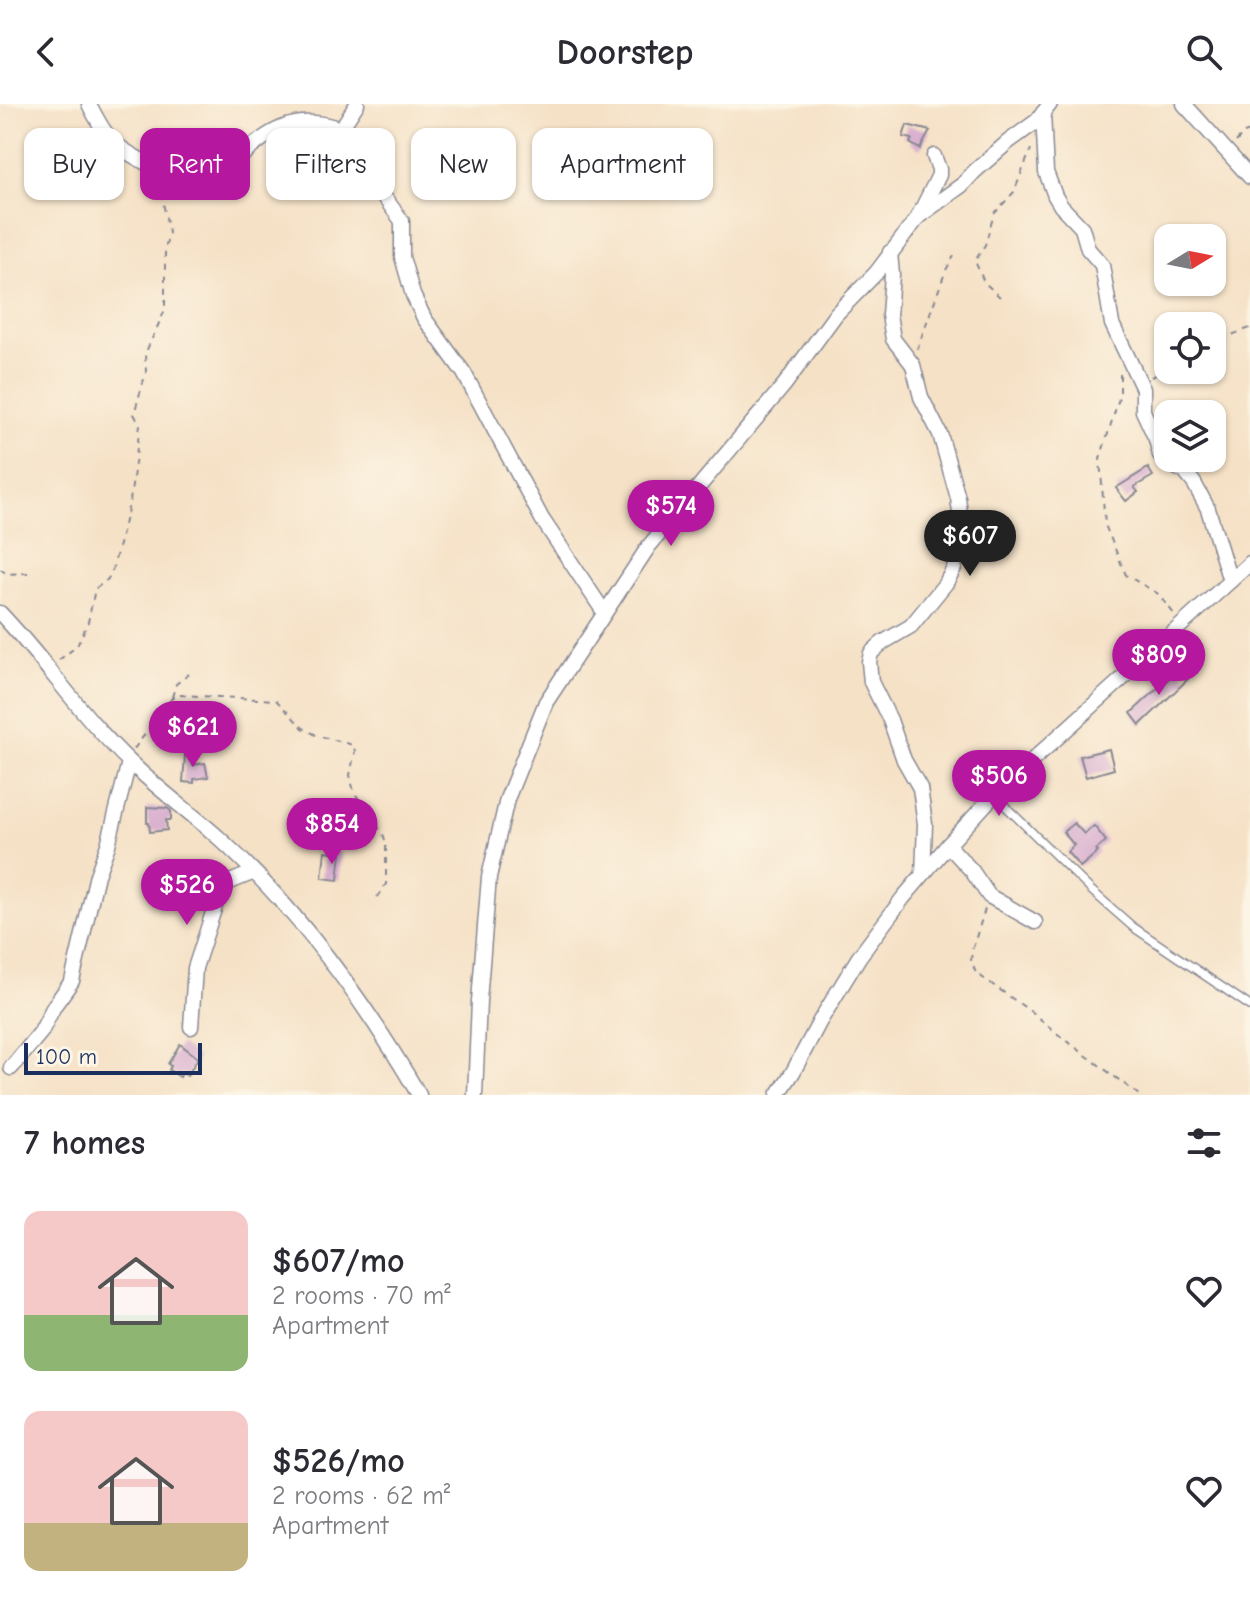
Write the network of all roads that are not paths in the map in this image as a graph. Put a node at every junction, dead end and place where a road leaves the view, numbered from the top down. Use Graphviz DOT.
graph roads {
  1 [pos="89,104"];
  2 [pos="357,104"];
  3 [pos="1184,104"];
  4 [pos="1047,109"];
  5 [pos="275,128"];
  6 [pos="335,128"];
  7 [pos="342,128"];
  8 [pos="266,133"];
  9 [pos="934,156"];
  10 [pos="1250,177"];
  11 [pos="386,200"];
  12 [pos="919,216"];
  13 [pos="890,252"];
  14 [pos="1250,563"];
  15 [pos="1230,581"];
  16 [pos="604,612"];
  17 [pos="0,613"];
  18 [pos="129,762"];
  19 [pos="994,795"];
  20 [pos="948,845"];
  21 [pos="252,873"];
  22 [pos="923,874"];
  23 [pos="1035,922"];
  24 [pos="1250,1006"];
  25 [pos="191,1027"];
  26 [pos="11,1068"];
  27 [pos="419,1095"];
  28 [pos="475,1095"];
  29 [pos="778,1095"];
  1 -- 8 [label="street"];
  2 -- 7 [label="street"];
  3 -- 10 [label="street"];
  4 -- 12 [label="street"];
  4 -- 15 [label="street"];
  5 -- 6 [label="street"];
  9 -- 12 [label="street"];
  11 -- 16 [label="street"];
  12 -- 13 [label="street"];
  13 -- 16 [label="street"];
  13 -- 22 [label="street"];
  14 -- 15 [label="street"];
  15 -- 19 [label="street"];
  16 -- 28 [label="street"];
  17 -- 18 [label="street"];
  18 -- 21 [label="street"];
  18 -- 26 [label="street"];
  19 -- 20 [label="street"];
  19 -- 24 [label="lane"];
  20 -- 22 [label="street"];
  20 -- 23 [label="street"];
  21 -- 25 [label="street"];
  21 -- 27 [label="street"];
  22 -- 29 [label="street"];
}
